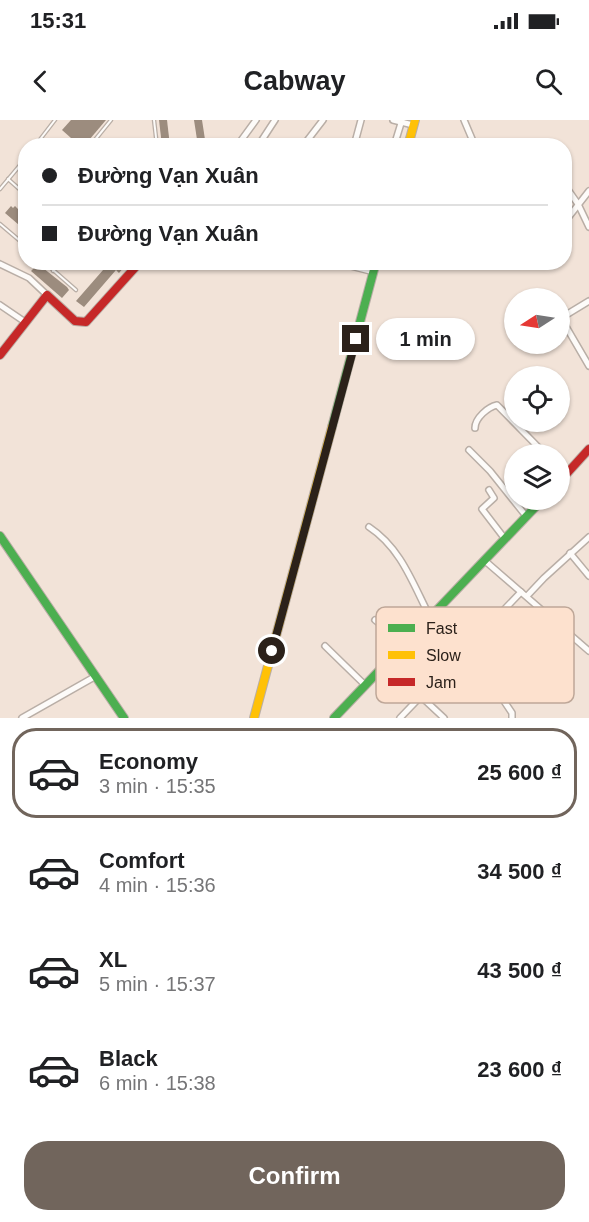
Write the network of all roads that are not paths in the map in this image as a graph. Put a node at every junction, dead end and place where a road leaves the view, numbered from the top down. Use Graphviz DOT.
graph roads {
  1 [pos="55,120"];
  2 [pos="111,120"];
  3 [pos="154,120"];
  4 [pos="256,120"];
  5 [pos="275,120"];
  6 [pos="323,120"];
  7 [pos="361,120"];
  8 [pos="393,120"];
  9 [pos="464,120"];
  10 [pos="401,121"];
  11 [pos="414,123"];
  12 [pos="41,138"];
  13 [pos="96,138"];
  14 [pos="156,138"];
  15 [pos="243,138"];
  16 [pos="263,138"];
  17 [pos="309,138"];
  18 [pos="356,138"];
  19 [pos="396,138"];
  20 [pos="410,138"];
  21 [pos="472,138"];
  22 [pos="18,167"];
  23 [pos="8,179"];
  24 [pos="18,188"];
  25 [pos="0,189"];
  26 [pos="589,191"];
  27 [pos="572,195"];
  28 [pos="578,204"];
  29 [pos="572,211"];
  30 [pos="0,224"];
  31 [pos="589,227"];
  32 [pos="18,239"];
  33 [pos="0,265"];
  34 [pos="53,270"];
  35 [pos="133,270"];
  36 [pos="370,270"];
  37 [pos="374,272"];
  38 [pos="76,291"];
  39 [pos="47,295"];
  40 [pos="589,301"];
  41 [pos="0,305"];
  42 [pos="25,322"];
  43 [pos="0,355"];
  44 [pos="589,366"];
  45 [pos="475,428"];
  46 [pos="535,444"];
  47 [pos="589,449"];
  48 [pos="469,450"];
  49 [pos="570,467"];
  50 [pos="489,490"];
  51 [pos="532,510"];
  52 [pos="526,516"];
  53 [pos="369,527"];
  54 [pos="0,536"];
  55 [pos="589,537"];
  56 [pos="505,539"];
  57 [pos="570,553"];
  58 [pos="484,560"];
  59 [pos="589,576"];
  60 [pos="521,592"];
  61 [pos="527,596"];
  62 [pos="425,607"];
  63 [pos="441,607"];
  64 [pos="507,607"];
  65 [pos="540,607"];
  66 [pos="574,637"];
  67 [pos="325,646"];
  68 [pos="589,651"];
  69 [pos="376,673"];
  70 [pos="96,676"];
  71 [pos="365,685"];
  72 [pos="416,703"];
  73 [pos="428,703"];
  74 [pos="505,703"];
  75 [pos="22,718"];
  76 [pos="124,718"];
  77 [pos="254,718"];
  78 [pos="334,718"];
  79 [pos="400,718"];
  80 [pos="444,718"];
  81 [pos="512,718"];
  1 -- 12 [label="lane"];
  2 -- 13 [label="lane"];
  3 -- 14 [label="lane"];
  4 -- 15 [label="street"];
  5 -- 16 [label="street"];
  6 -- 17 [label="street"];
  7 -- 18 [label="street"];
  8 -- 10 [label="street"];
  9 -- 21 [label="street"];
  10 -- 11 [label="street"];
  10 -- 19 [label="street"];
  11 -- 20 [label="street"];
  22 -- 23 [label="lane"];
  23 -- 24 [label="lane"];
  23 -- 25 [label="lane"];
  26 -- 28 [label="street"];
  27 -- 28 [label="street"];
  28 -- 29 [label="street"];
  28 -- 31 [label="street"];
  30 -- 32 [label="lane"];
  33 -- 39 [label="street"];
  34 -- 38 [label="lane"];
  35 -- 39 [label="street"];
  36 -- 37 [label="street"];
  37 -- 77 [label="street"];
  39 -- 42 [label="street"];
  40 -- 44 [label="street"];
  41 -- 42 [label="street"];
  42 -- 43 [label="street"];
  45 -- 46 [label="street"];
  47 -- 49 [label="street"];
  48 -- 52 [label="street"];
  50 -- 56 [label="street"];
  51 -- 52 [label="street"];
  52 -- 56 [label="street"];
  53 -- 62 [label="street"];
  54 -- 70 [label="street"];
  55 -- 57 [label="street"];
  56 -- 58 [label="street"];
  57 -- 59 [label="street"];
  57 -- 61 [label="street"];
  58 -- 60 [label="street"];
  58 -- 63 [label="street"];
  60 -- 61 [label="street"];
  60 -- 64 [label="street"];
  61 -- 65 [label="street"];
  66 -- 68 [label="street"];
  67 -- 71 [label="street"];
  69 -- 71 [label="street"];
  70 -- 75 [label="street"];
  70 -- 76 [label="street"];
  71 -- 78 [label="street"];
  72 -- 79 [label="street"];
  73 -- 80 [label="street"];
  74 -- 81 [label="street"];
}
